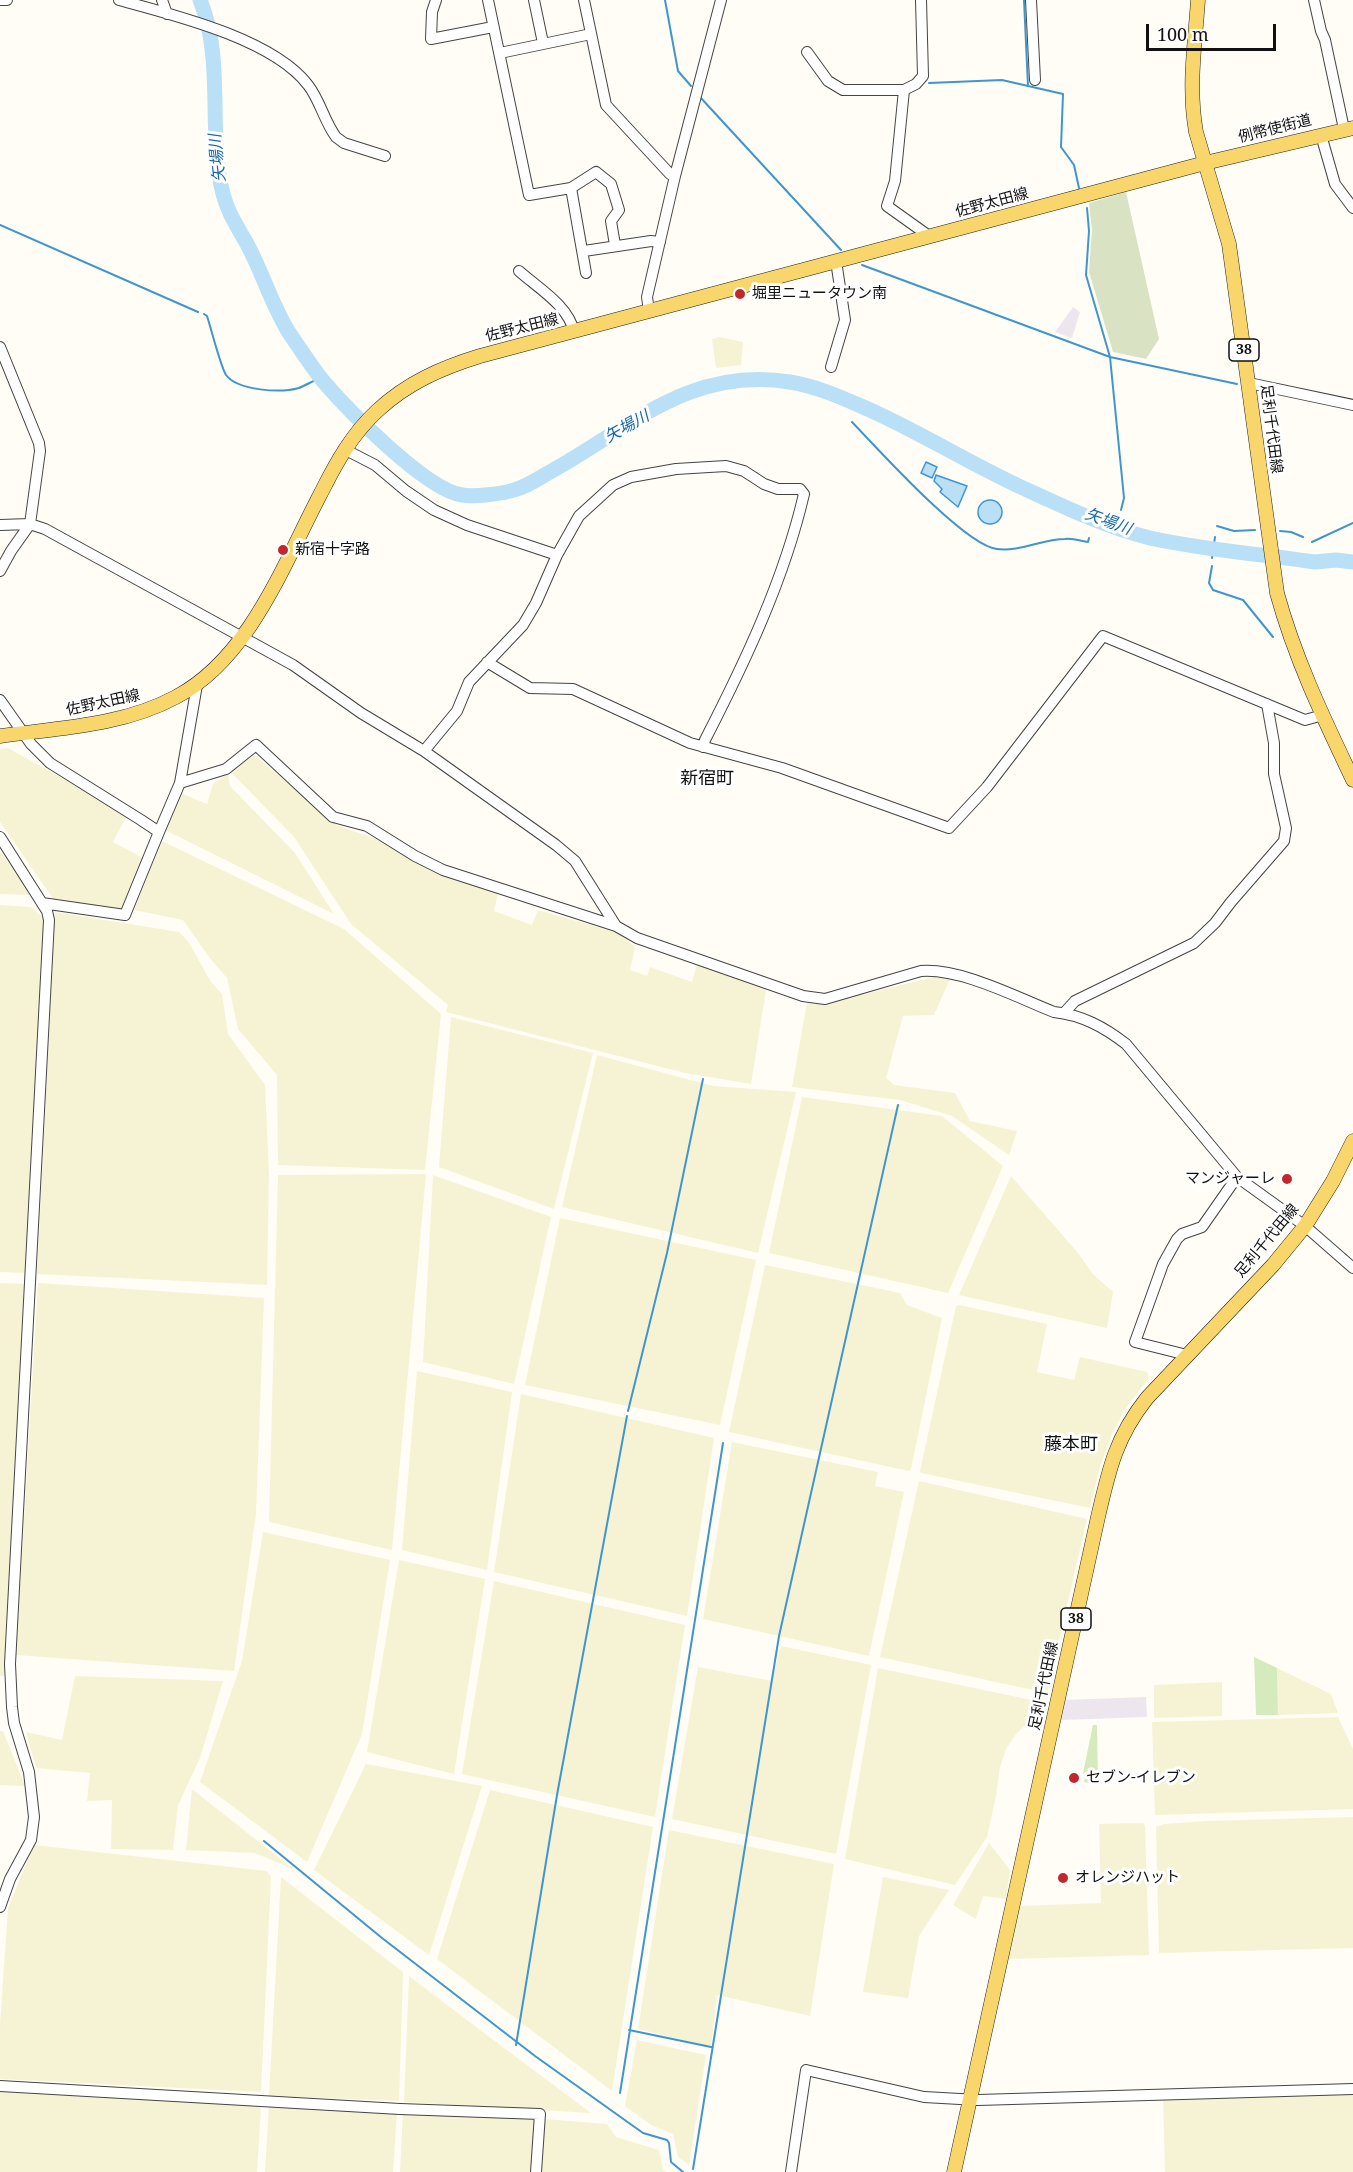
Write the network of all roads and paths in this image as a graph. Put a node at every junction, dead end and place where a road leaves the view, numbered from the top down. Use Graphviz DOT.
graph roads {
  1 [pos="0,0"];
  2 [pos="7,0"];
  3 [pos="119,0"];
  4 [pos="162,0"];
  5 [pos="436,0"];
  6 [pos="488,0"];
  7 [pos="534,0"];
  8 [pos="584,0"];
  9 [pos="721,0"];
  10 [pos="921,0"];
  11 [pos="1031,0"];
  12 [pos="1198,0"];
  13 [pos="1314,0"];
  14 [pos="167,14"];
  15 [pos="493,27"];
  16 [pos="591,34"];
  17 [pos="543,43"];
  18 [pos="807,52"];
  19 [pos="500,53"];
  20 [pos="1035,80"];
  21 [pos="903,90"];
  22 [pos="1349,128"];
  23 [pos="1321,135"];
  24 [pos="385,156"];
  25 [pos="1205,163"];
  26 [pos="675,176"];
  27 [pos="571,188"];
  28 [pos="1353,208"];
  29 [pos="929,236"];
  30 [pos="660,242"];
  31 [pos="615,245"];
  32 [pos="584,251"];
  33 [pos="836,261"];
  34 [pos="519,272"];
  35 [pos="586,273"];
  36 [pos="649,311"];
  37 [pos="573,332"];
  38 [pos="0,347"];
  39 [pos="831,367"];
  40 [pos="1249,383"];
  41 [pos="1353,405"];
  42 [pos="344,449"];
  43 [pos="30,524"];
  44 [pos="0,525"];
  45 [pos="557,555"];
  46 [pos="0,571"];
  47 [pos="244,637"];
  48 [pos="487,662"];
  49 [pos="196,685"];
  50 [pos="0,700"];
  51 [pos="1267,705"];
  52 [pos="1323,715"];
  53 [pos="23,733"];
  54 [pos="0,736"];
  55 [pos="703,747"];
  56 [pos="424,751"];
  57 [pos="1353,780"];
  58 [pos="180,783"];
  59 [pos="159,832"];
  60 [pos="0,837"];
  61 [pos="42,903"];
  62 [pos="616,926"];
  63 [pos="1064,1013"];
  64 [pos="1353,1141"];
  65 [pos="1237,1177"];
  66 [pos="1305,1226"];
  67 [pos="1353,1268"];
  68 [pos="1187,1355"];
  69 [pos="6,1685"];
  70 [pos="0,1907"];
  71 [pos="0,2086"];
  72 [pos="1353,2089"];
  73 [pos="971,2099"];
  74 [pos="537,2172"];
  75 [pos="791,2172"];
  76 [pos="954,2172"];
  1 -- 2 [label="street"];
  3 -- 14 [label="street"];
  4 -- 14 [label="street"];
  5 -- 15 [label="street"];
  6 -- 15 [label="street"];
  7 -- 17 [label="street"];
  8 -- 16 [label="street"];
  9 -- 26 [label="street"];
  10 -- 21 [label="street"];
  11 -- 20 [label="street"];
  12 -- 25 [label="main road, 足利千代田線 / 38"];
  13 -- 22 [label="street"];
  14 -- 24 [label="street"];
  15 -- 19 [label="street"];
  16 -- 17 [label="street"];
  16 -- 26 [label="street"];
  17 -- 19 [label="street"];
  18 -- 21 [label="street"];
  19 -- 27 [label="street"];
  21 -- 29 [label="street"];
  22 -- 23 [label="main road, 例幣使街道"];
  23 -- 25 [label="main road, 例幣使街道"];
  23 -- 28 [label="street"];
  25 -- 29 [label="main road, 佐野太田線"];
  25 -- 40 [label="main road, 足利千代田線 / 38"];
  26 -- 30 [label="street"];
  27 -- 31 [label="street"];
  27 -- 32 [label="street"];
  29 -- 33 [label="main road, 佐野太田線"];
  30 -- 31 [label="street"];
  30 -- 36 [label="street"];
  31 -- 32 [label="street"];
  32 -- 35 [label="street"];
  33 -- 36 [label="main road, 佐野太田線"];
  33 -- 39 [label="street"];
  34 -- 37 [label="street"];
  36 -- 37 [label="main road, 佐野太田線"];
  37 -- 42 [label="main road, 佐野太田線"];
  38 -- 43 [label="street"];
  40 -- 41 [label="street"];
  40 -- 52 [label="main road, 足利千代田線 / 38"];
  42 -- 45 [label="street"];
  42 -- 47 [label="main road, 佐野太田線"];
  43 -- 44 [label="street"];
  43 -- 46 [label="street"];
  43 -- 47 [label="street"];
  45 -- 48 [label="street"];
  45 -- 55 [label="street"];
  47 -- 49 [label="main road, 佐野太田線"];
  47 -- 56 [label="street"];
  48 -- 55 [label="street"];
  48 -- 56 [label="street"];
  49 -- 53 [label="main road, 佐野太田線"];
  49 -- 58 [label="street"];
  50 -- 53 [label="street"];
  51 -- 52 [label="street"];
  51 -- 55 [label="street"];
  51 -- 63 [label="street"];
  52 -- 57 [label="main road, 足利千代田線 / 38"];
  53 -- 54 [label="main road, 佐野太田線"];
  53 -- 59 [label="street"];
  56 -- 62 [label="street"];
  58 -- 59 [label="street"];
  58 -- 62 [label="street"];
  59 -- 61 [label="street"];
  60 -- 61 [label="street"];
  61 -- 69 [label="street"];
  62 -- 63 [label="street"];
  63 -- 65 [label="street"];
  64 -- 66 [label="main road, 足利千代田線 / 38"];
  65 -- 66 [label="street"];
  65 -- 68 [label="street"];
  66 -- 67 [label="street"];
  66 -- 68 [label="main road, 足利千代田線 / 38"];
  68 -- 73 [label="main road, 足利千代田線 / 38"];
  69 -- 70 [label="street"];
  71 -- 74 [label="street"];
  72 -- 73 [label="street"];
  73 -- 75 [label="street"];
  73 -- 76 [label="main road, 足利千代田線 / 38"];
}
